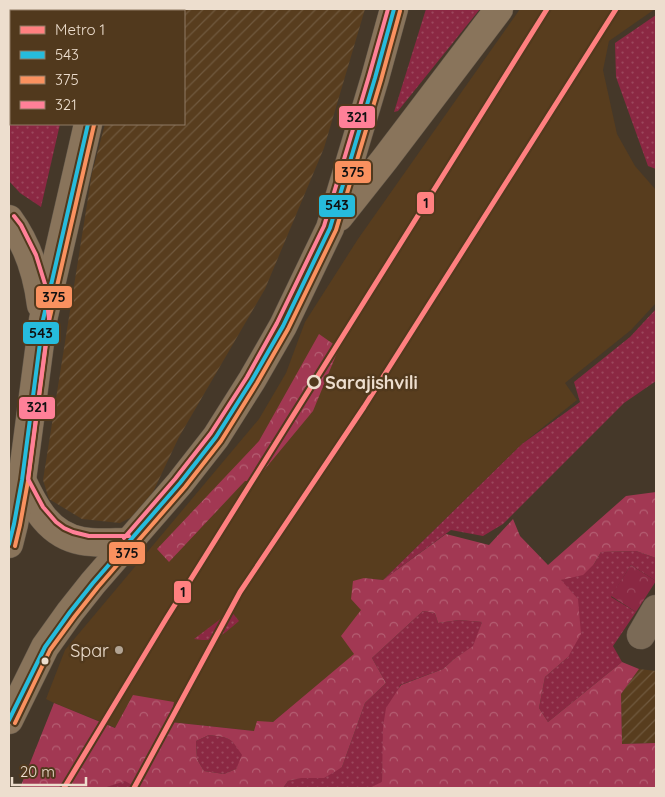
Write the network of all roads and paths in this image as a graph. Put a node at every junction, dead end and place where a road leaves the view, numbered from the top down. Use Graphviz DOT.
graph roads {
  1 [pos="394,9"];
  2 [pos="499,9"];
  3 [pos="88,125"];
  4 [pos="9,219"];
  5 [pos="330,228"];
  6 [pos="42,320"];
  7 [pos="22,480"];
  8 [pos="129,542"];
  9 [pos="9,544"];
  10 [pos="656,609"];
  11 [pos="641,635"];
  12 [pos="9,720"];
  1 -- 5 [label="main road"];
  2 -- 5 [label="main road"];
  3 -- 6 [label="main road"];
  4 -- 6 [label="main road"];
  5 -- 8 [label="main road"];
  6 -- 7 [label="main road"];
  7 -- 8 [label="main road"];
  7 -- 9 [label="main road"];
  8 -- 12 [label="main road"];
  10 -- 11 [label="street"];
}
